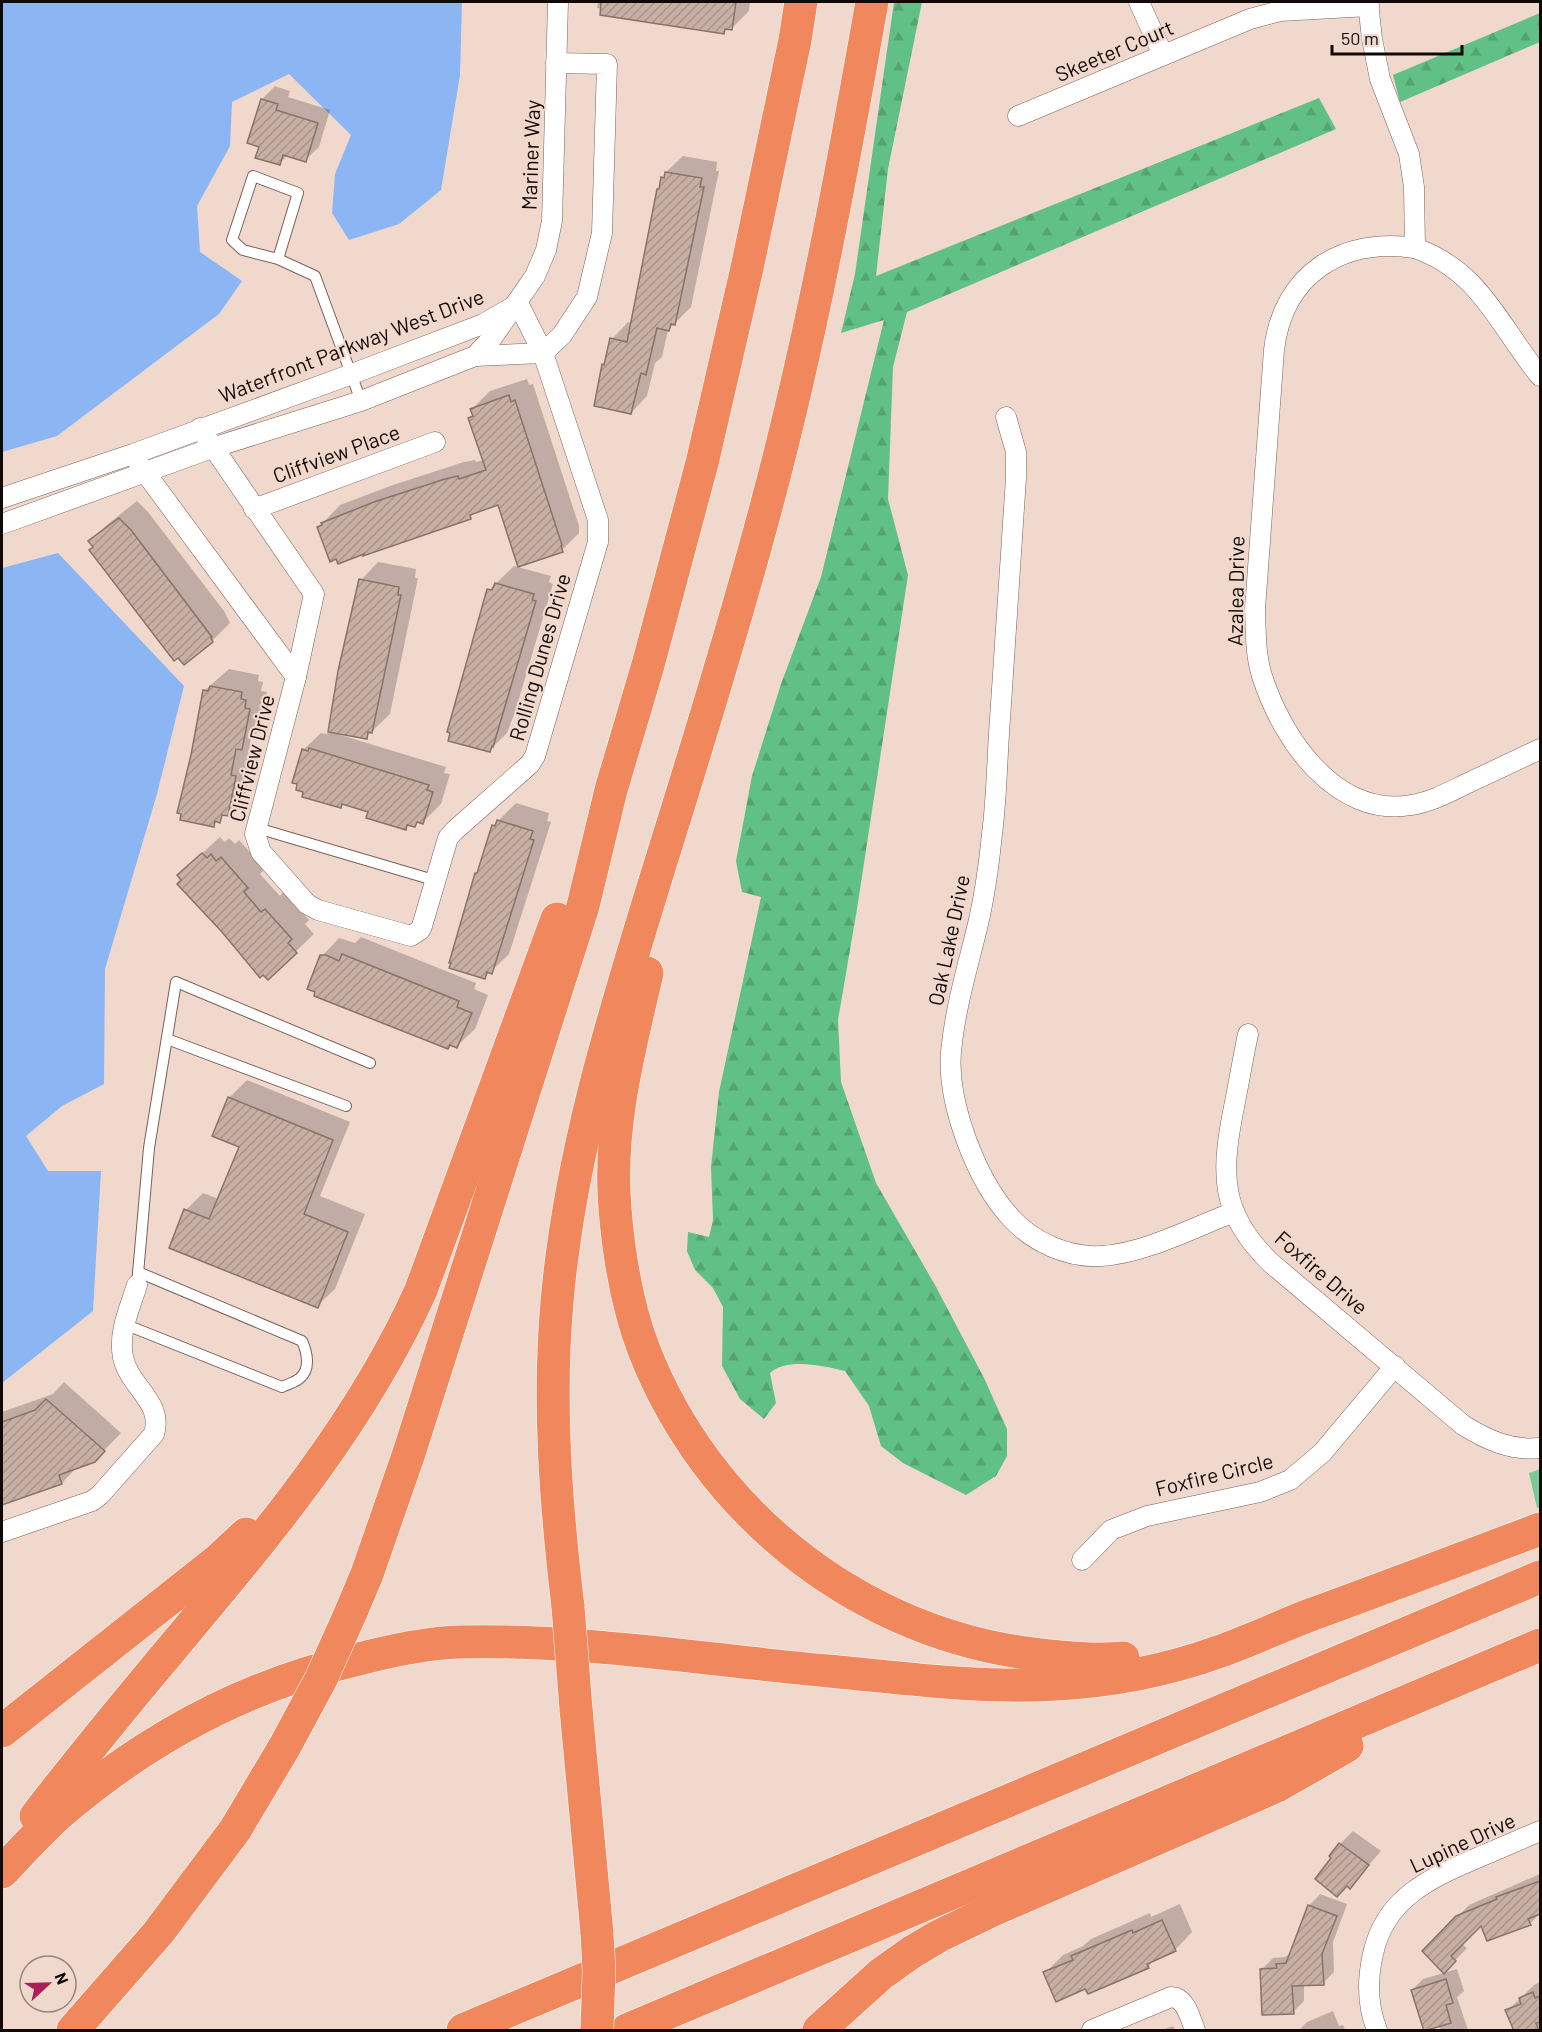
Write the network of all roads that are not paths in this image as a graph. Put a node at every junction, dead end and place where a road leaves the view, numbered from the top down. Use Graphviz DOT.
graph roads {
  1 [pos="558,2"];
  2 [pos="801,2"];
  3 [pos="872,2"];
  4 [pos="1139,2"];
  5 [pos="1369,4"];
  6 [pos="1163,55"];
  7 [pos="556,63"];
  8 [pos="1018,116"];
  9 [pos="1415,248"];
  10 [pos="278,259"];
  11 [pos="518,303"];
  12 [pos="543,353"];
  13 [pos="475,356"];
  14 [pos="352,374"];
  15 [pos="1540,376"];
  16 [pos="361,401"];
  17 [pos="1006,417"];
  18 [pos="200,429"];
  19 [pos="435,442"];
  20 [pos="212,448"];
  21 [pos="133,454"];
  22 [pos="145,473"];
  23 [pos="2,498"];
  24 [pos="254,509"];
  25 [pos="2,524"];
  26 [pos="296,677"];
  27 [pos="706,717"];
  28 [pos="1540,749"];
  29 [pos="611,790"];
  30 [pos="257,828"];
  31 [pos="437,881"];
  32 [pos="411,936"];
  33 [pos="1248,1034"];
  34 [pos="167,1039"];
  35 [pos="370,1063"];
  36 [pos="346,1106"];
  37 [pos="1234,1212"];
  38 [pos="138,1279"];
  39 [pos="124,1324"];
  40 [pos="1395,1366"];
  41 [pos="343,1429"];
  42 [pos="1540,1448"];
  43 [pos="1540,1529"];
  44 [pos="2,1532"];
  45 [pos="1082,1560"];
  46 [pos="1540,1577"];
  47 [pos="1275,1629"];
  48 [pos="1540,1645"];
  49 [pos="1480,1670"];
  50 [pos="2,1731"];
  51 [pos="1540,1831"];
  52 [pos="2,1861"];
  53 [pos="2,1872"];
  54 [pos="73,2031"];
  55 [pos="463,2031"];
  56 [pos="597,2031"];
  57 [pos="627,2031"];
  58 [pos="819,2031"];
  59 [pos="1092,2031"];
  60 [pos="1196,2031"];
  61 [pos="1377,2031"];
  1 -- 7 [label="street, Mariner Way"];
  2 -- 29 [label="highway"];
  3 -- 27 [label="highway"];
  4 -- 6 [label="street"];
  5 -- 6 [label="street, Skeeter Court"];
  5 -- 9 [label="street"];
  6 -- 8 [label="street, Skeeter Court"];
  7 -- 11 [label="street, Mariner Way"];
  7 -- 12 [label="street"];
  9 -- 15 [label="street, Azalea Drive"];
  9 -- 28 [label="street, Azalea Drive"];
  10 -- 10 [label="lane"];
  10 -- 14 [label="lane"];
  11 -- 12 [label="street, Rolling Dunes Drive"];
  11 -- 13 [label="street, Waterfront Parkway West Drive"];
  11 -- 14 [label="street, Waterfront Parkway West Drive"];
  12 -- 13 [label="street"];
  12 -- 31 [label="street, Rolling Dunes Drive"];
  13 -- 16 [label="street, Waterfront Parkway West Drive"];
  14 -- 16 [label="lane"];
  14 -- 18 [label="street, Waterfront Parkway West Drive"];
  16 -- 20 [label="street, Waterfront Parkway West Drive"];
  17 -- 37 [label="street, Oak Lake Drive"];
  18 -- 20 [label="street, Cliffview Drive"];
  18 -- 21 [label="street, Waterfront Parkway West Drive"];
  19 -- 24 [label="street, Cliffview Place"];
  20 -- 22 [label="street, Waterfront Parkway West Drive"];
  20 -- 24 [label="street, Cliffview Drive"];
  21 -- 22 [label="street, Cliffview Drive"];
  21 -- 23 [label="street, Waterfront Parkway West Drive"];
  22 -- 25 [label="street, Waterfront Parkway West Drive"];
  22 -- 26 [label="street, Cliffview Drive"];
  24 -- 26 [label="street, Cliffview Drive"];
  26 -- 30 [label="street, Cliffview Drive"];
  27 -- 47 [label="highway"];
  27 -- 56 [label="highway, bridge"];
  29 -- 41 [label="highway"];
  29 -- 54 [label="highway, bridge"];
  30 -- 31 [label="lane"];
  30 -- 32 [label="street, Cliffview Drive"];
  31 -- 32 [label="street, Rolling Dunes Drive"];
  33 -- 37 [label="street, Foxfire Drive"];
  34 -- 35 [label="lane"];
  34 -- 36 [label="lane"];
  34 -- 38 [label="lane"];
  37 -- 40 [label="street, Foxfire Drive"];
  38 -- 39 [label="street"];
  38 -- 39 [label="lane"];
  39 -- 44 [label="street"];
  40 -- 42 [label="street, Foxfire Drive"];
  40 -- 45 [label="street, Foxfire Circle"];
  41 -- 50 [label="highway"];
  41 -- 52 [label="highway"];
  43 -- 47 [label="highway"];
  46 -- 55 [label="highway"];
  47 -- 53 [label="highway"];
  48 -- 49 [label="highway"];
  49 -- 57 [label="highway"];
  49 -- 58 [label="highway"];
  51 -- 61 [label="street, Lupine Drive"];
  59 -- 60 [label="street"];
}
